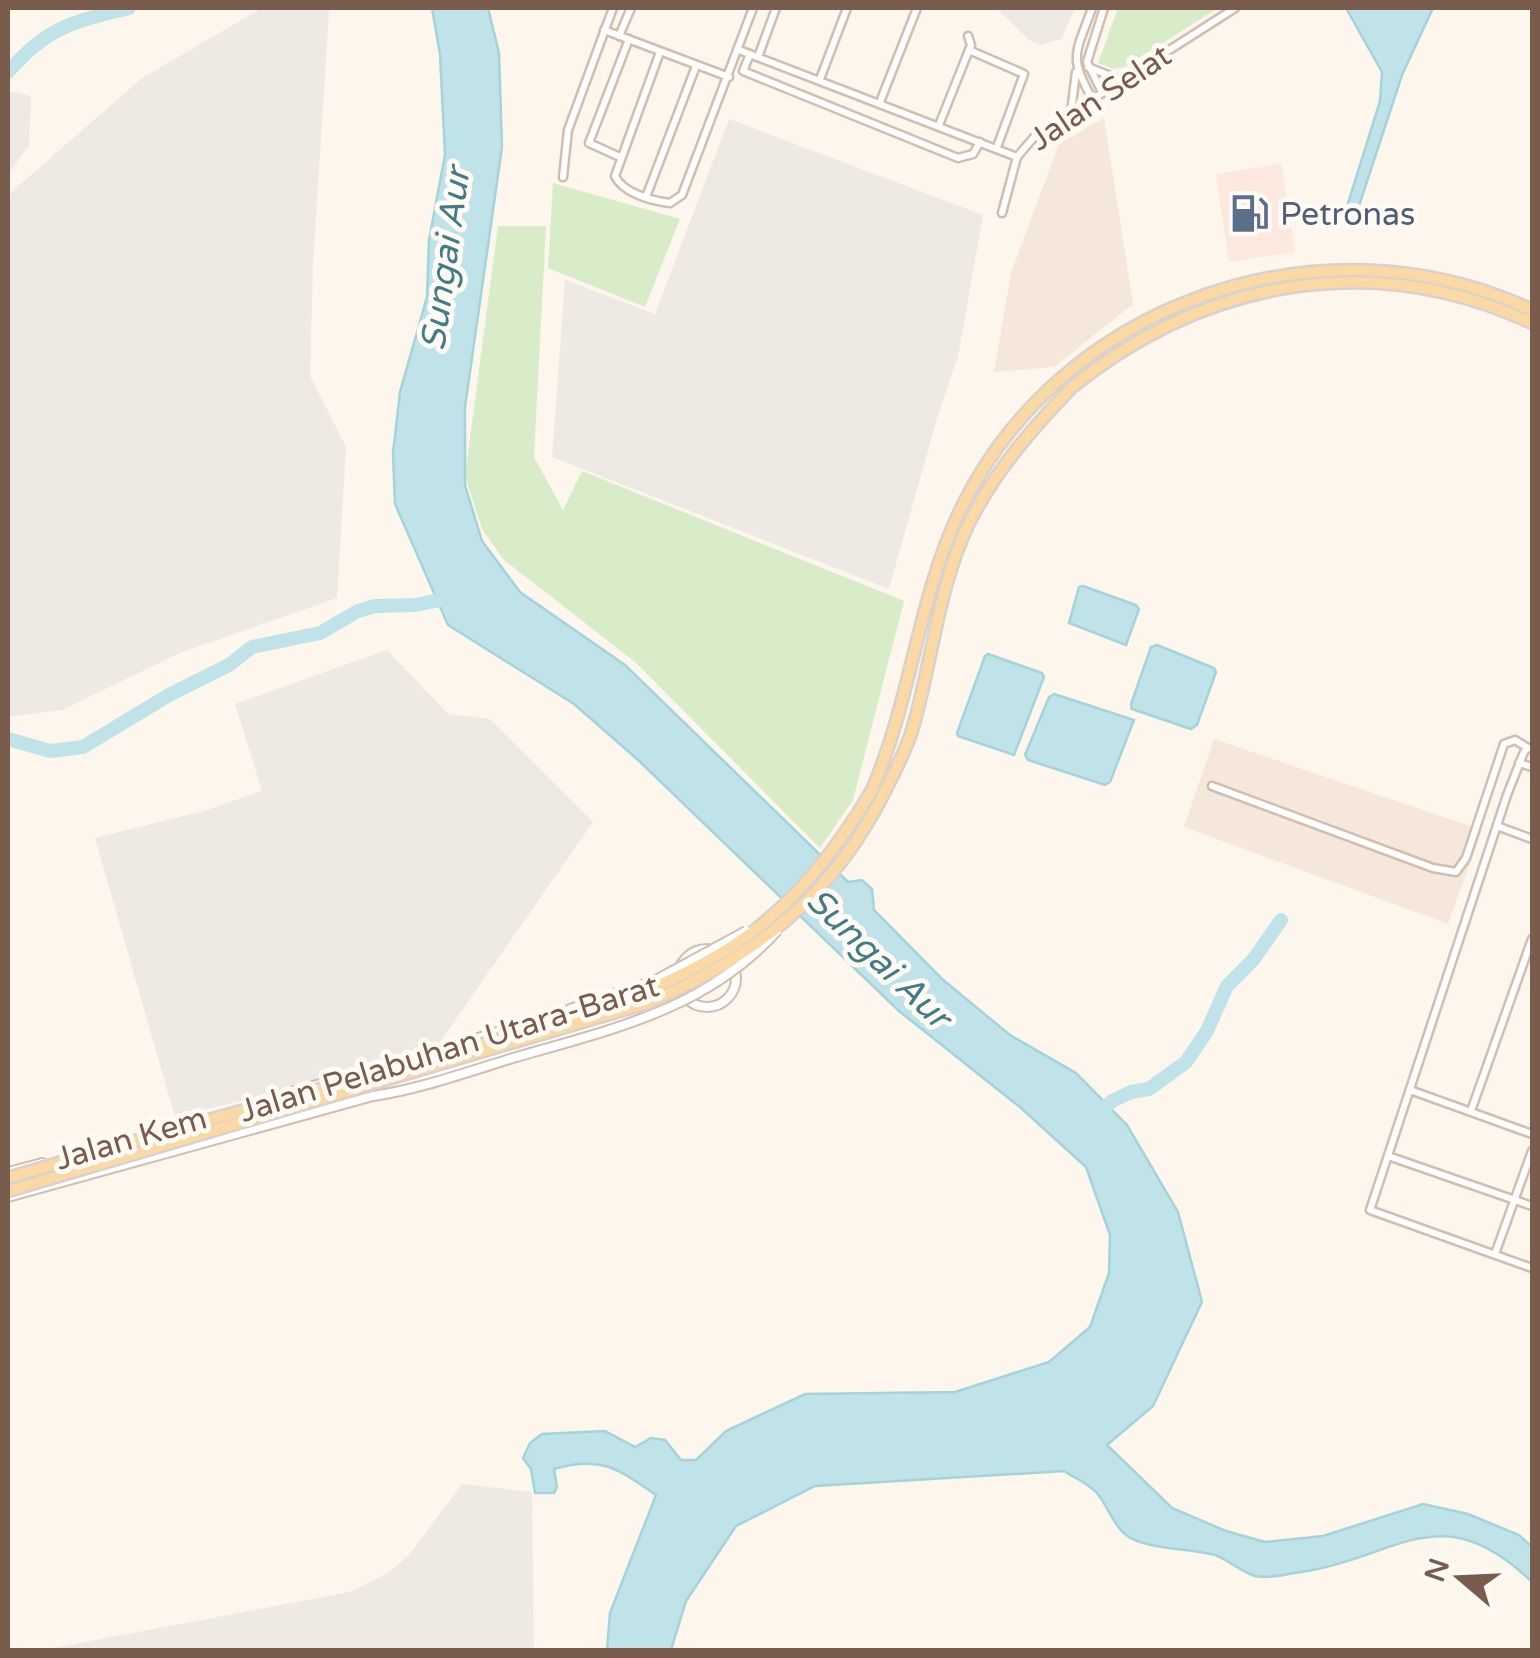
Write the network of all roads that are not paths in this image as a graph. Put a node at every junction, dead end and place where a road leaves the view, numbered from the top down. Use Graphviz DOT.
graph roads {
  1 [pos="612,8"];
  2 [pos="631,8"];
  3 [pos="753,8"];
  4 [pos="776,8"];
  5 [pos="847,8"];
  6 [pos="917,8"];
  7 [pos="1092,8"];
  8 [pos="1104,8"];
  9 [pos="1235,8"];
  10 [pos="604,30"];
  11 [pos="619,36"];
  12 [pos="968,36"];
  13 [pos="629,40"];
  14 [pos="739,50"];
  15 [pos="969,50"];
  16 [pos="660,52"];
  17 [pos="754,55"];
  18 [pos="696,66"];
  19 [pos="1087,67"];
  20 [pos="1076,71"];
  21 [pos="728,77"];
  22 [pos="820,80"];
  23 [pos="1121,80"];
  24 [pos="1102,92"];
  25 [pos="1092,98"];
  26 [pos="880,102"];
  27 [pos="1071,112"];
  28 [pos="938,125"];
  29 [pos="980,142"];
  30 [pos="997,148"];
  31 [pos="620,157"];
  32 [pos="1017,157"];
  33 [pos="563,177"];
  34 [pos="646,197"];
  35 [pos="1002,214"];
  36 [pos="1532,310"];
  37 [pos="1532,323"];
  38 [pos="1530,748"];
  39 [pos="1519,762"];
  40 [pos="1532,767"];
  41 [pos="1212,786"];
  42 [pos="1497,826"];
  43 [pos="1532,839"];
  44 [pos="774,914"];
  45 [pos="780,928"];
  46 [pos="1532,940"];
  47 [pos="678,976"];
  48 [pos="683,995"];
  49 [pos="428,1054"];
  50 [pos="1410,1090"];
  51 [pos="373,1096"];
  52 [pos="1471,1111"];
  53 [pos="1532,1134"];
  54 [pos="1532,1151"];
  55 [pos="1388,1156"];
  56 [pos="8,1175"];
  57 [pos="8,1194"];
  58 [pos="1514,1200"];
  59 [pos="1532,1206"];
  60 [pos="1494,1254"];
  61 [pos="1532,1268"];
  1 -- 10 [label="street"];
  2 -- 11 [label="street"];
  3 -- 14 [label="street"];
  4 -- 17 [label="street"];
  5 -- 22 [label="street"];
  6 -- 26 [label="street"];
  7 -- 20 [label="street"];
  8 -- 19 [label="street"];
  9 -- 23 [label="street, Jalan Selat"];
  10 -- 11 [label="street"];
  10 -- 33 [label="street"];
  11 -- 13 [label="street"];
  12 -- 15 [label="street"];
  13 -- 16 [label="street"];
  13 -- 31 [label="street"];
  14 -- 17 [label="street"];
  14 -- 21 [label="street"];
  15 -- 28 [label="street"];
  15 -- 30 [label="street"];
  16 -- 18 [label="street"];
  16 -- 31 [label="street"];
  17 -- 22 [label="street"];
  17 -- 29 [label="street"];
  18 -- 21 [label="street"];
  18 -- 34 [label="street"];
  19 -- 23 [label="street"];
  19 -- 24 [label="street"];
  20 -- 25 [label="street"];
  20 -- 27 [label="street"];
  21 -- 34 [label="street"];
  22 -- 26 [label="street"];
  23 -- 24 [label="street, Jalan Selat"];
  24 -- 25 [label="street, Jalan Selat"];
  25 -- 27 [label="street, Jalan Selat"];
  26 -- 28 [label="street"];
  27 -- 32 [label="street, Jalan Selat"];
  28 -- 29 [label="street"];
  29 -- 30 [label="street"];
  30 -- 32 [label="street"];
  31 -- 34 [label="street"];
  32 -- 35 [label="street, Jalan Selat"];
  36 -- 44 [label="main road, Jalan Pelabuhan Utara-Barat, bridge"];
  37 -- 45 [label="main road, Jalan Pelabuhan Utara-Barat, bridge"];
  38 -- 39 [label="street"];
  38 -- 41 [label="street"];
  39 -- 40 [label="street"];
  39 -- 42 [label="street"];
  42 -- 43 [label="street"];
  42 -- 50 [label="street"];
  44 -- 49 [label="street, Jalan Kem, bridge"];
  44 -- 56 [label="main road, Jalan Pelabuhan Utara-Barat, bridge"];
  45 -- 51 [label="street, Jalan Kem, bridge"];
  45 -- 57 [label="main road, Jalan Pelabuhan Utara-Barat, bridge"];
  46 -- 52 [label="street"];
  47 -- 48 [label="street"];
  47 -- 48 [label="street"];
  47 -- 49 [label="street, Jalan Kem"];
  48 -- 51 [label="street, Jalan Kem"];
  49 -- 56 [label="street, Jalan Kem"];
  50 -- 52 [label="street"];
  50 -- 55 [label="street"];
  51 -- 57 [label="street, Jalan Kem"];
  52 -- 53 [label="street"];
  54 -- 58 [label="street"];
  55 -- 58 [label="street"];
  55 -- 60 [label="street"];
  58 -- 59 [label="street"];
  58 -- 60 [label="street"];
  60 -- 61 [label="street"];
}
